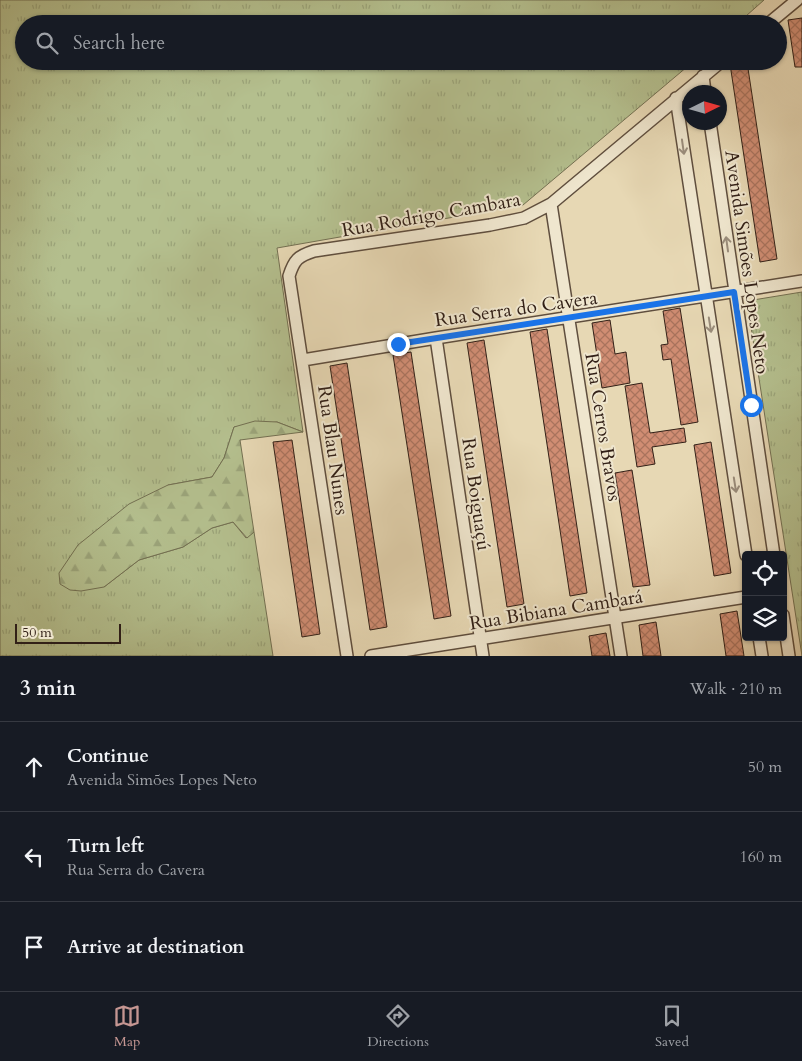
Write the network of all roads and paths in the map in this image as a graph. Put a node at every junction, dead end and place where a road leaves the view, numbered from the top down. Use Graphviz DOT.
graph roads {
  1 [pos="797,0"];
  2 [pos="779,15"];
  3 [pos="711,70"];
  4 [pos="703,76"];
  5 [pos="704,85"];
  6 [pos="676,98"];
  7 [pos="711,130"];
  8 [pos="551,204"];
  9 [pos="303,254"];
  10 [pos="802,281"];
  11 [pos="734,292"];
  12 [pos="705,297"];
  13 [pos="569,318"];
  14 [pos="436,338"];
  15 [pos="303,360"];
  16 [pos="745,551"];
  17 [pos="773,551"];
  18 [pos="742,598"];
  19 [pos="615,618"];
  20 [pos="480,639"];
  21 [pos="760,641"];
  22 [pos="787,641"];
  23 [pos="347,656"];
  24 [pos="371,656"];
  25 [pos="483,656"];
  26 [pos="621,656"];
  27 [pos="762,656"];
  28 [pos="789,656"];
  1 -- 2 [label="street"];
  3 -- 4 [label="street, Rua Rodrigo Cambara"];
  4 -- 5 [label="street"];
  4 -- 6 [label="street, Rua Rodrigo Cambara"];
  6 -- 8 [label="street, Rua Rodrigo Cambara"];
  6 -- 12 [label="street, one-way"];
  11 -- 7 [label="street, Avenida Simões Lopes Neto, one-way"];
  8 -- 9 [label="street, Rua Rodrigo Cambara"];
  8 -- 13 [label="street, Rua Cerros Bravos"];
  9 -- 15 [label="street, Rua Blau Nunes"];
  10 -- 11 [label="street, Rua Serra do Cavera"];
  11 -- 12 [label="street, Rua Serra do Cavera"];
  11 -- 17 [label="street, Avenida Simões Lopes Neto"];
  12 -- 13 [label="street, Rua Serra do Cavera"];
  12 -- 16 [label="street, one-way"];
  13 -- 14 [label="street, Rua Serra do Cavera"];
  13 -- 19 [label="street, Rua Cerros Bravos"];
  14 -- 15 [label="street, Rua Serra do Cavera"];
  14 -- 20 [label="street, Rua Boiguaçú"];
  15 -- 23 [label="street, Rua Blau Nunes"];
  18 -- 19 [label="street, Rua Bibiana Cambará"];
  19 -- 20 [label="street, Rua Bibiana Cambará"];
  19 -- 26 [label="street, Rua Cerros Bravos"];
  20 -- 24 [label="street, Rua Bibiana Cambará"];
  20 -- 25 [label="street, Rua Boiguaçú"];
  21 -- 27 [label="street"];
  22 -- 28 [label="street"];
}
